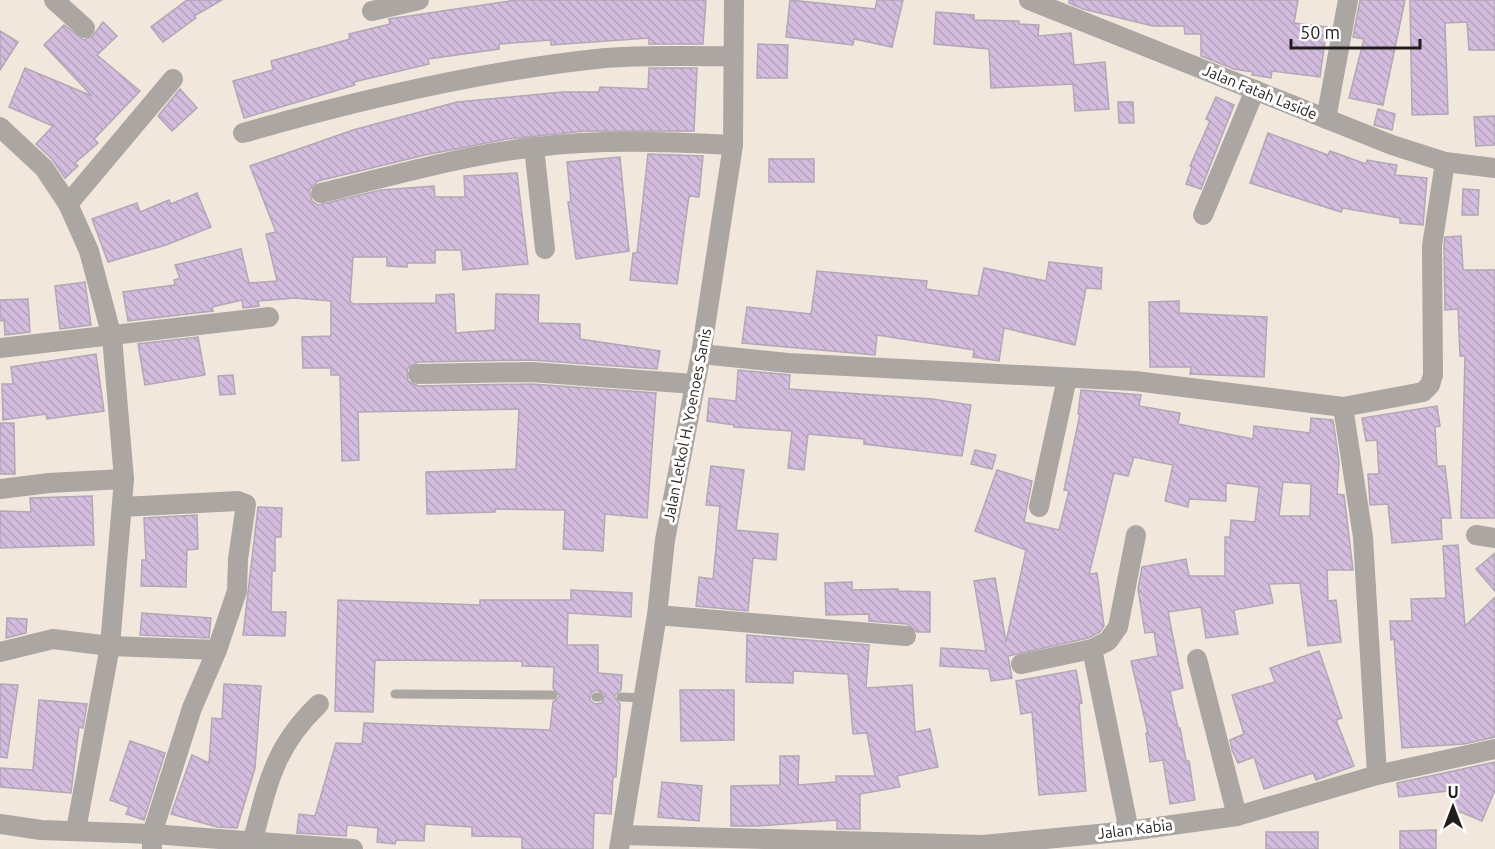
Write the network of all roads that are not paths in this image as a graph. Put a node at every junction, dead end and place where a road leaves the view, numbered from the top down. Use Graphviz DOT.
graph roads {
  1 [pos="54,0"];
  2 [pos="416,0"];
  3 [pos="734,0"];
  4 [pos="1029,0"];
  5 [pos="1348,0"];
  6 [pos="75,7"];
  7 [pos="372,11"];
  8 [pos="85,28"];
  9 [pos="733,56"];
  10 [pos="173,79"];
  11 [pos="1255,90"];
  12 [pos="1326,119"];
  13 [pos="0,126"];
  14 [pos="243,133"];
  15 [pos="733,145"];
  16 [pos="534,147"];
  17 [pos="1445,162"];
  18 [pos="1495,168"];
  19 [pos="321,193"];
  20 [pos="68,204"];
  21 [pos="1203,214"];
  22 [pos="545,249"];
  23 [pos="269,317"];
  24 [pos="112,337"];
  25 [pos="0,348"];
  26 [pos="701,354"];
  27 [pos="418,374"];
  28 [pos="1067,378"];
  29 [pos="694,384"];
  30 [pos="1342,406"];
  31 [pos="124,479"];
  32 [pos="0,489"];
  33 [pos="122,507"];
  34 [pos="1039,507"];
  35 [pos="1136,535"];
  36 [pos="657,615"];
  37 [pos="906,636"];
  38 [pos="110,646"];
  39 [pos="1092,649"];
  40 [pos="217,650"];
  41 [pos="0,652"];
  42 [pos="1197,659"];
  43 [pos="1021,664"];
  44 [pos="395,694"];
  45 [pos="553,695"];
  46 [pos="621,698"];
  47 [pos="644,698"];
  48 [pos="319,704"];
  49 [pos="1495,749"];
  50 [pos="1377,775"];
  51 [pos="1237,816"];
  52 [pos="0,824"];
  53 [pos="76,830"];
  54 [pos="1129,831"];
  55 [pos="152,842"];
  56 [pos="621,842"];
  57 [pos="252,843"];
  58 [pos="816,844"];
  59 [pos="984,847"];
  60 [pos="317,848"];
  61 [pos="353,849"];
  1 -- 6 [label="street"];
  2 -- 7 [label="street"];
  3 -- 9 [label="street, Jalan Letkol H. Yoenoes Sanis"];
  4 -- 11 [label="street, Jalan Fatah Laside"];
  5 -- 12 [label="street"];
  6 -- 8 [label="street"];
  9 -- 14 [label="street"];
  9 -- 15 [label="street, Jalan Letkol H. Yoenoes Sanis"];
  10 -- 20 [label="street"];
  11 -- 12 [label="street, Jalan Fatah Laside"];
  11 -- 21 [label="street"];
  12 -- 17 [label="street, Jalan Fatah Laside"];
  13 -- 20 [label="street"];
  15 -- 16 [label="street"];
  15 -- 26 [label="street, Jalan Letkol H. Yoenoes Sanis"];
  16 -- 19 [label="street"];
  16 -- 22 [label="street"];
  17 -- 18 [label="street, Jalan Fatah Laside"];
  17 -- 30 [label="street"];
  20 -- 24 [label="street"];
  23 -- 24 [label="street"];
  24 -- 25 [label="street"];
  24 -- 31 [label="street"];
  26 -- 28 [label="street"];
  26 -- 29 [label="street, Jalan Letkol H. Yoenoes Sanis"];
  27 -- 29 [label="street"];
  28 -- 30 [label="street"];
  28 -- 34 [label="street"];
  29 -- 36 [label="street, Jalan Letkol H. Yoenoes Sanis"];
  30 -- 50 [label="street"];
  31 -- 32 [label="street"];
  31 -- 33 [label="street"];
  33 -- 38 [label="street"];
  33 -- 40 [label="street"];
  35 -- 39 [label="street"];
  36 -- 37 [label="street"];
  36 -- 47 [label="street, Jalan Letkol H. Yoenoes Sanis"];
  38 -- 40 [label="street"];
  38 -- 41 [label="street"];
  38 -- 53 [label="street"];
  39 -- 43 [label="street"];
  39 -- 54 [label="street"];
  40 -- 55 [label="street"];
  42 -- 51 [label="street"];
  44 -- 45 [label="lane"];
  46 -- 47 [label="lane"];
  47 -- 56 [label="street, Jalan Letkol H. Yoenoes Sanis"];
  48 -- 57 [label="street"];
  49 -- 50 [label="street, Jalan Kabia"];
  50 -- 51 [label="street, Jalan Kabia"];
  51 -- 54 [label="street, Jalan Kabia"];
  52 -- 53 [label="street"];
  53 -- 55 [label="street"];
  54 -- 59 [label="street, Jalan Kabia"];
  55 -- 57 [label="street"];
  56 -- 58 [label="street, Jalan Kabia"];
  57 -- 60 [label="street"];
  58 -- 59 [label="street, Jalan Kabia"];
  60 -- 61 [label="street"];
}
